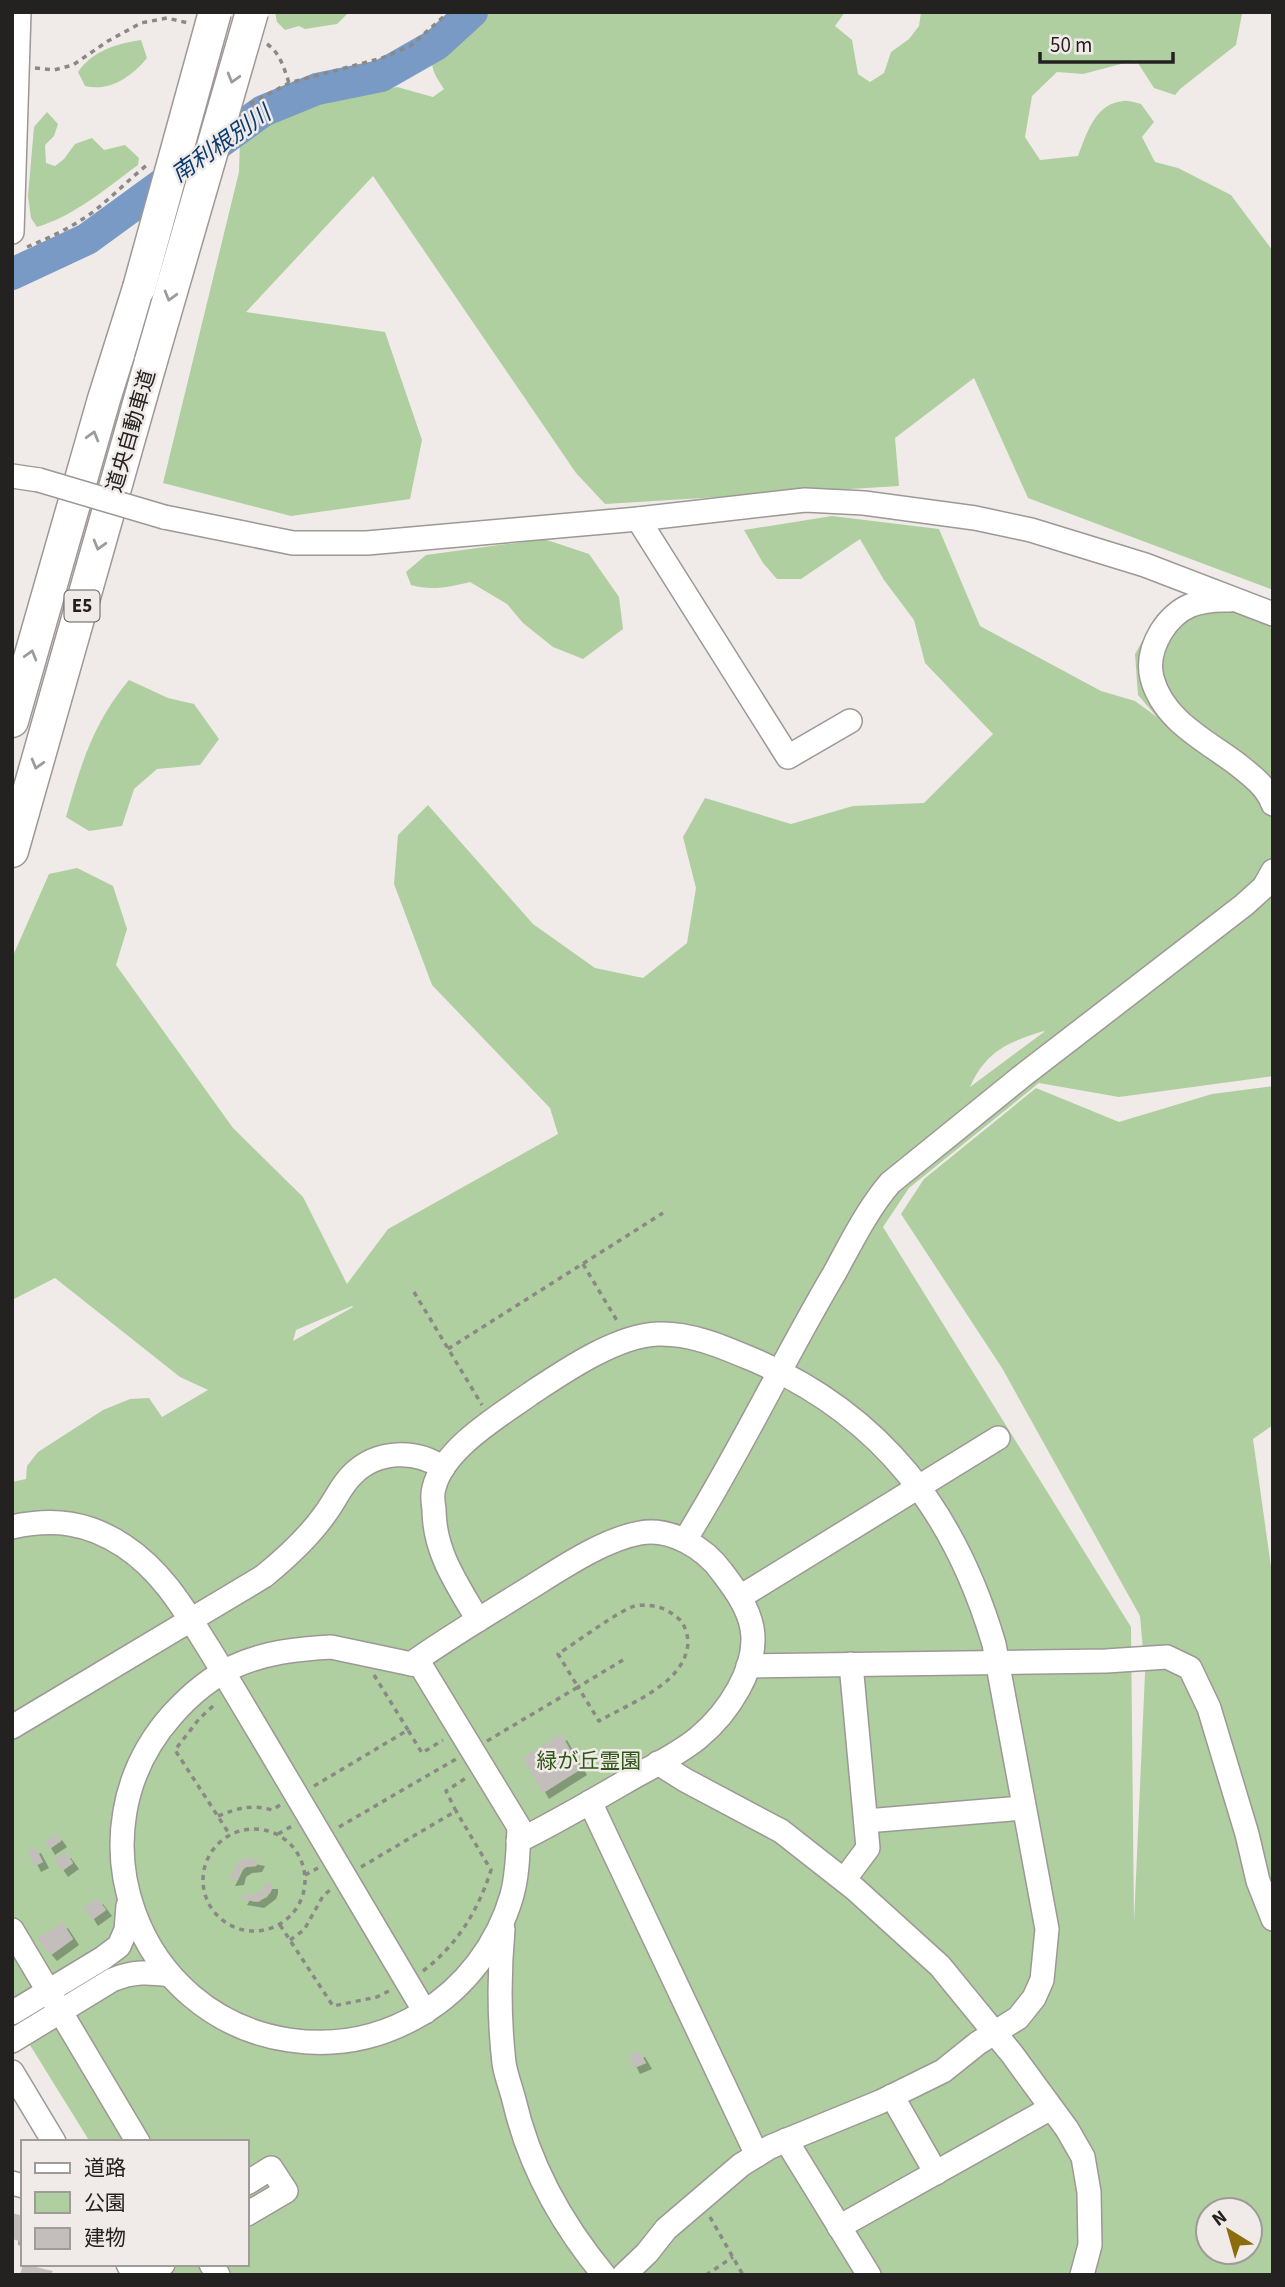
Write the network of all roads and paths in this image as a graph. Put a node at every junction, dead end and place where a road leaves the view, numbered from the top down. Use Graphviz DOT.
graph roads {
  1 [pos="19,12"];
  2 [pos="449,12"];
  3 [pos="205,18"];
  4 [pos="255,27"];
  5 [pos="18,68"];
  6 [pos="13,226"];
  7 [pos="12,232"];
  8 [pos="12,476"];
  9 [pos="638,519"];
  10 [pos="1236,600"];
  11 [pos="1273,614"];
  12 [pos="12,721"];
  13 [pos="850,721"];
  14 [pos="1273,804"];
  15 [pos="12,851"];
  16 [pos="1273,871"];
  17 [pos="663,1213"];
  18 [pos="583,1264"];
  19 [pos="414,1292"];
  20 [pos="629,1340"];
  21 [pos="448,1349"];
  22 [pos="779,1371"];
  23 [pos="492,1422"];
  24 [pos="998,1438"];
  25 [pos="443,1468"];
  26 [pos="919,1487"];
  27 [pos="12,1527"];
  28 [pos="685,1540"];
  29 [pos="740,1597"];
  30 [pos="191,1620"];
  31 [pos="478,1620"];
  32 [pos="623,1660"];
  33 [pos="996,1663"];
  34 [pos="411,1664"];
  35 [pos="851,1664"];
  36 [pos="748,1666"];
  37 [pos="224,1673"];
  38 [pos="578,1687"];
  39 [pos="12,1727"];
  40 [pos="459,1729"];
  41 [pos="477,1759"];
  42 [pos="658,1763"];
  43 [pos="297,1796"];
  44 [pos="590,1802"];
  45 [pos="1023,1808"];
  46 [pos="218,1816"];
  47 [pos="866,1821"];
  48 [pos="322,1837"];
  49 [pos="518,1841"];
  50 [pos="345,1877"];
  51 [pos="844,1880"];
  52 [pos="202,1882"];
  53 [pos="129,1898"];
  54 [pos="504,1914"];
  55 [pos="1273,1919"];
  56 [pos="12,1930"];
  57 [pos="290,1940"];
  58 [pos="170,1975"];
  59 [pos="54,2001"];
  60 [pos="425,2012"];
  61 [pos="12,2013"];
  62 [pos="996,2034"];
  63 [pos="12,2041"];
  64 [pos="12,2072"];
  65 [pos="892,2096"];
  66 [pos="1051,2108"];
  67 [pos="53,2140"];
  68 [pos="137,2140"];
  69 [pos="786,2140"];
  70 [pos="757,2155"];
  71 [pos="936,2173"];
  72 [pos="248,2182"];
  73 [pos="701,2200"];
  74 [pos="248,2213"];
  75 [pos="839,2227"];
  76 [pos="733,2257"];
  77 [pos="604,2275"];
  78 [pos="624,2275"];
  79 [pos="706,2275"];
  80 [pos="743,2275"];
  81 [pos="869,2275"];
  82 [pos="1082,2275"];
  1 -- 5 [label="street"];
  2 -- 4 [label="path"];
  3 -- 5 [label="path"];
  12 -- 3 [label="highway, 道央自動車道 / E5, one-way, bridge"];
  4 -- 15 [label="highway, 道央自動車道 / E5, one-way, bridge"];
  5 -- 6 [label="street"];
  6 -- 7 [label="street"];
  8 -- 9 [label="street, bridge"];
  9 -- 10 [label="street"];
  9 -- 13 [label="street"];
  10 -- 11 [label="street"];
  10 -- 14 [label="street"];
  16 -- 22 [label="street"];
  17 -- 18 [label="path"];
  18 -- 20 [label="path"];
  18 -- 21 [label="path"];
  19 -- 21 [label="path"];
  20 -- 22 [label="street"];
  20 -- 23 [label="street"];
  21 -- 23 [label="path"];
  22 -- 26 [label="street"];
  22 -- 28 [label="street"];
  23 -- 25 [label="street"];
  24 -- 26 [label="street"];
  25 -- 30 [label="street"];
  25 -- 31 [label="street"];
  26 -- 29 [label="street"];
  26 -- 33 [label="street"];
  27 -- 30 [label="street"];
  28 -- 29 [label="street"];
  28 -- 31 [label="street"];
  29 -- 36 [label="street"];
  30 -- 37 [label="street"];
  30 -- 39 [label="street"];
  31 -- 34 [label="street"];
  32 -- 38 [label="path"];
  33 -- 35 [label="street"];
  33 -- 45 [label="street"];
  33 -- 55 [label="street"];
  34 -- 37 [label="street"];
  34 -- 40 [label="street"];
  35 -- 36 [label="street"];
  35 -- 47 [label="street"];
  36 -- 42 [label="street"];
  37 -- 43 [label="street"];
  37 -- 53 [label="street"];
  38 -- 38 [label="path"];
  38 -- 41 [label="path"];
  40 -- 41 [label="street"];
  40 -- 43 [label="path"];
  41 -- 48 [label="path"];
  41 -- 49 [label="street"];
  41 -- 50 [label="path"];
  42 -- 44 [label="street"];
  42 -- 51 [label="street"];
  43 -- 46 [label="path"];
  43 -- 48 [label="street"];
  44 -- 49 [label="street"];
  44 -- 70 [label="street"];
  45 -- 47 [label="street"];
  45 -- 62 [label="street"];
  47 -- 51 [label="street"];
  48 -- 50 [label="street"];
  49 -- 54 [label="street"];
  50 -- 57 [label="path"];
  50 -- 60 [label="street"];
  51 -- 62 [label="street"];
  52 -- 52 [label="path"];
  53 -- 58 [label="street"];
  53 -- 59 [label="street"];
  54 -- 60 [label="street"];
  54 -- 77 [label="street"];
  56 -- 59 [label="street"];
  58 -- 59 [label="street"];
  58 -- 60 [label="street"];
  59 -- 61 [label="street"];
  59 -- 63 [label="street"];
  59 -- 68 [label="street"];
  62 -- 65 [label="street"];
  62 -- 66 [label="street"];
  64 -- 67 [label="street"];
  65 -- 69 [label="street"];
  65 -- 71 [label="street"];
  66 -- 71 [label="street"];
  66 -- 82 [label="street"];
  69 -- 70 [label="street"];
  69 -- 75 [label="street"];
  70 -- 73 [label="street"];
  71 -- 75 [label="street"];
  72 -- 74 [label="street"];
  73 -- 76 [label="path"];
  73 -- 78 [label="street"];
  75 -- 81 [label="street"];
  76 -- 79 [label="path"];
  76 -- 80 [label="path"];
}
